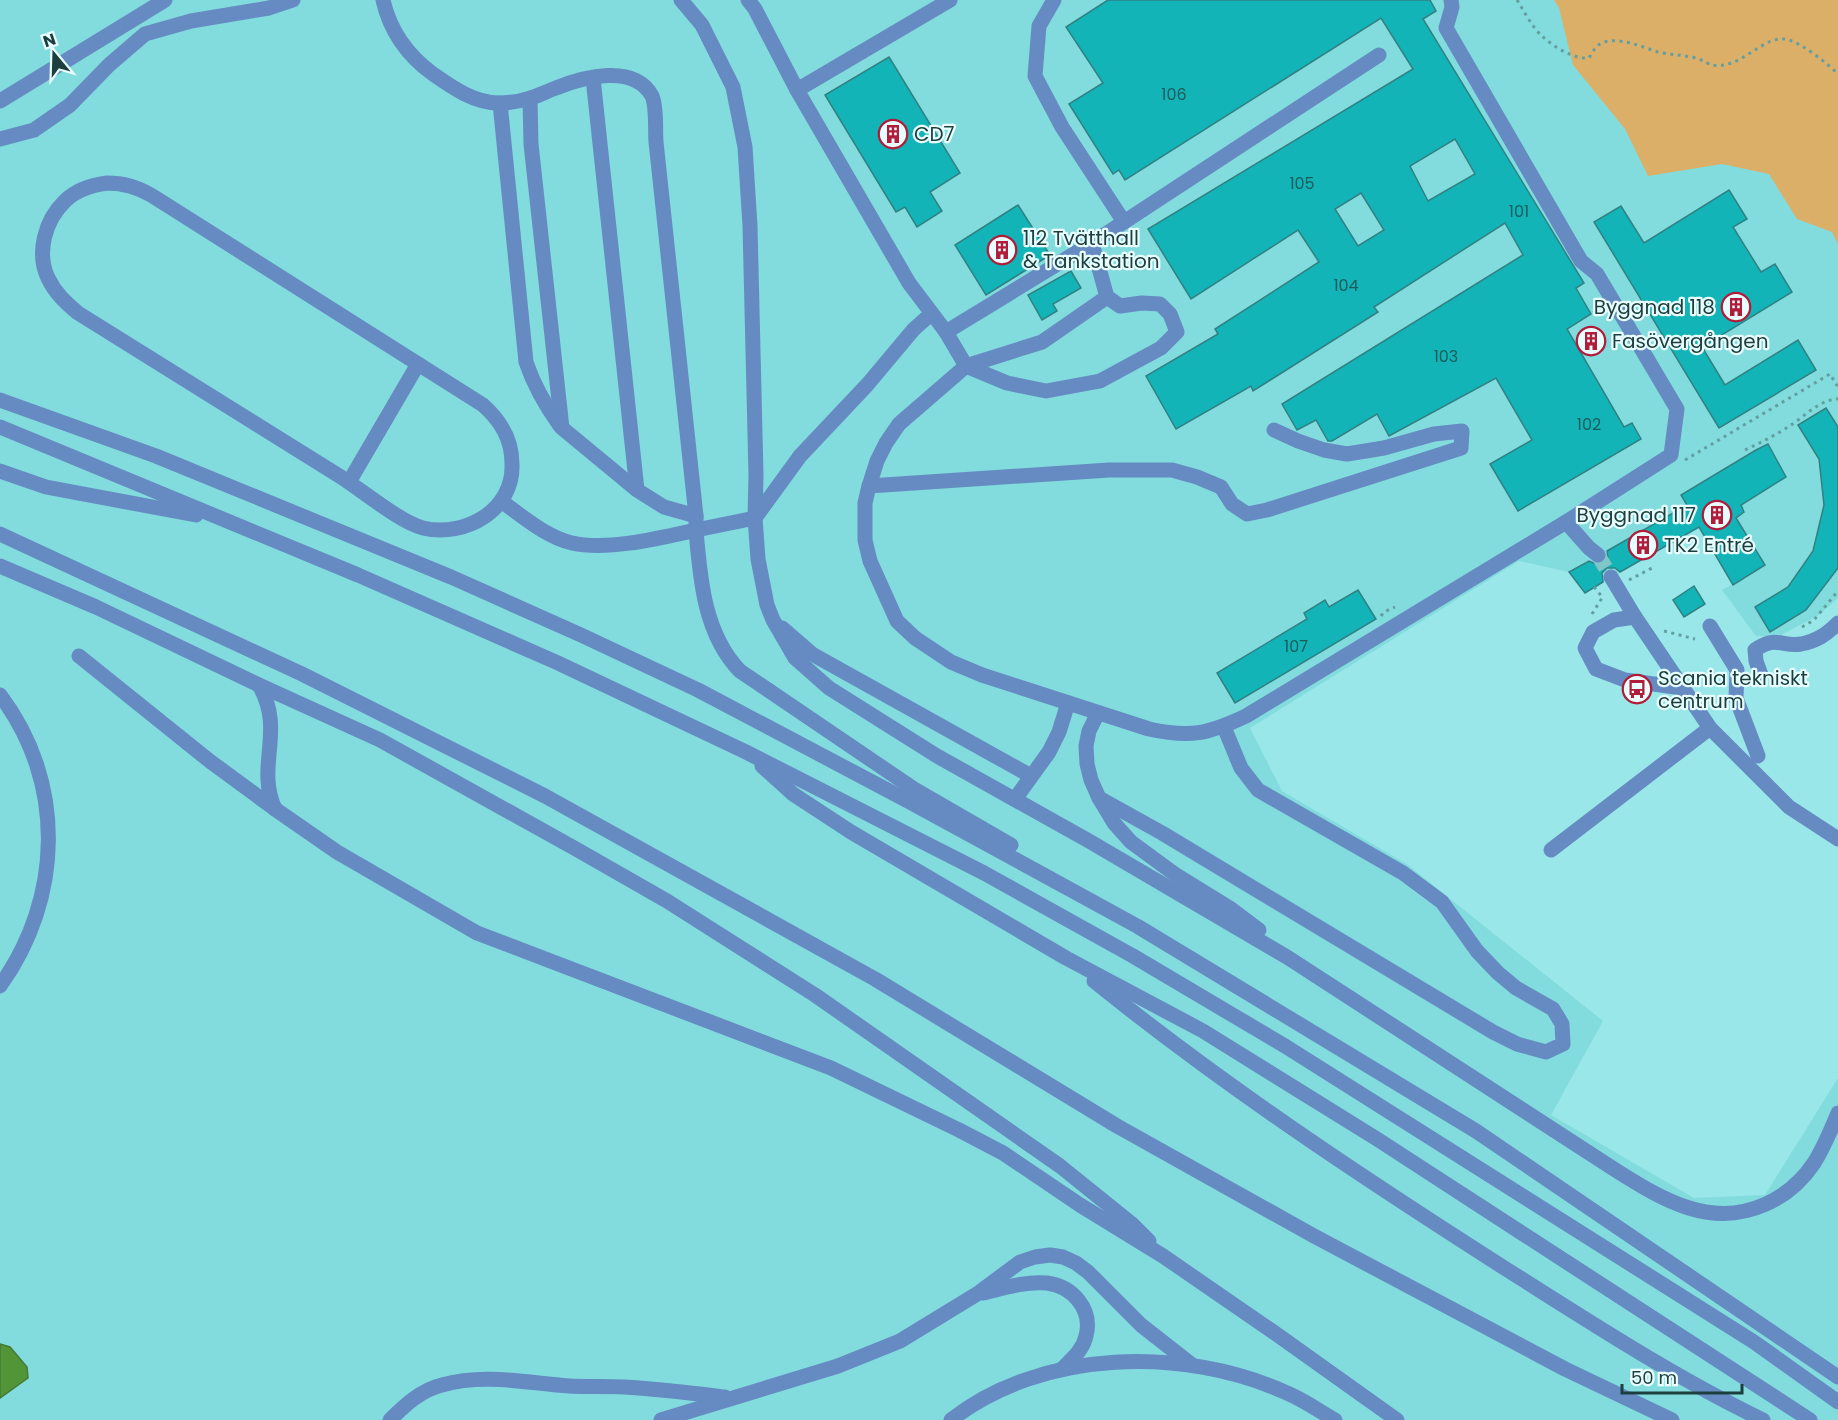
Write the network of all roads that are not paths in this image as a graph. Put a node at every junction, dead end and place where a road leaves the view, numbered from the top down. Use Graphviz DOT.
graph roads {
  1 [pos="165,0"];
  2 [pos="293,0"];
  3 [pos="383,0"];
  4 [pos="681,0"];
  5 [pos="748,0"];
  6 [pos="950,0"];
  7 [pos="1054,0"];
  8 [pos="1451,0"];
  9 [pos="1379,55"];
  10 [pos="593,78"];
  11 [pos="797,90"];
  12 [pos="530,99"];
  13 [pos="0,101"];
  14 [pos="500,103"];
  15 [pos="0,139"];
  16 [pos="1124,222"];
  17 [pos="1092,243"];
  18 [pos="1107,297"];
  19 [pos="931,314"];
  20 [pos="946,332"];
  21 [pos="418,364"];
  22 [pos="966,366"];
  23 [pos="0,400"];
  24 [pos="0,428"];
  25 [pos="562,428"];
  26 [pos="1274,430"];
  27 [pos="0,471"];
  28 [pos="349,482"];
  29 [pos="869,486"];
  30 [pos="637,490"];
  31 [pos="501,501"];
  32 [pos="754,518"];
  33 [pos="226,520"];
  34 [pos="1566,522"];
  35 [pos="696,523"];
  36 [pos="0,534"];
  37 [pos="1598,555"];
  38 [pos="0,566"];
  39 [pos="1611,577"];
  40 [pos="1635,616"];
  41 [pos="773,620"];
  42 [pos="1838,623"];
  43 [pos="1710,626"];
  44 [pos="79,656"];
  45 [pos="1761,675"];
  46 [pos="259,685"];
  47 [pos="1682,688"];
  48 [pos="0,694"];
  49 [pos="1068,703"];
  50 [pos="1098,713"];
  51 [pos="1224,727"];
  52 [pos="1710,728"];
  53 [pos="746,752"];
  54 [pos="1758,756"];
  55 [pos="1031,776"];
  56 [pos="1099,798"];
  57 [pos="1015,799"];
  58 [pos="274,809"];
  59 [pos="1838,838"];
  60 [pos="1551,850"];
  61 [pos="1137,926"];
  62 [pos="1287,957"];
  63 [pos="1066,958"];
  64 [pos="0,986"];
  65 [pos="1838,1113"];
  66 [pos="1163,1256"];
  67 [pos="977,1294"];
  68 [pos="1192,1365"];
  69 [pos="1062,1369"];
  70 [pos="1838,1377"];
  71 [pos="730,1398"];
  72 [pos="1838,1402"];
  73 [pos="390,1420"];
  74 [pos="661,1420"];
  75 [pos="951,1420"];
  76 [pos="1335,1420"];
  77 [pos="1397,1420"];
  78 [pos="1672,1420"];
  79 [pos="1763,1420"];
  80 [pos="1810,1420"];
  1 -- 13 [label="street"];
  2 -- 15 [label="street"];
  3 -- 14 [label="street"];
  4 -- 32 [label="street"];
  5 -- 11 [label="street"];
  6 -- 11 [label="street"];
  7 -- 16 [label="street"];
  8 -- 34 [label="street"];
  9 -- 16 [label="street"];
  10 -- 12 [label="street"];
  10 -- 30 [label="street"];
  10 -- 35 [label="street"];
  11 -- 19 [label="street"];
  12 -- 14 [label="street"];
  12 -- 25 [label="street"];
  14 -- 25 [label="street"];
  16 -- 17 [label="street"];
  17 -- 18 [label="street"];
  17 -- 20 [label="street"];
  18 -- 22 [label="street"];
  18 -- 22 [label="street"];
  19 -- 20 [label="street"];
  19 -- 32 [label="street"];
  20 -- 22 [label="street"];
  21 -- 28 [label="street"];
  21 -- 28 [label="street"];
  21 -- 31 [label="street"];
  22 -- 29 [label="street"];
  23 -- 61 [label="street"];
  24 -- 33 [label="street"];
  25 -- 30 [label="street"];
  26 -- 29 [label="street"];
  27 -- 33 [label="street"];
  28 -- 31 [label="street"];
  29 -- 49 [label="street"];
  30 -- 35 [label="street"];
  31 -- 35 [label="street"];
  32 -- 35 [label="street"];
  32 -- 41 [label="street"];
  33 -- 53 [label="street"];
  34 -- 37 [label="street"];
  34 -- 51 [label="street"];
  35 -- 61 [label="street"];
  36 -- 78 [label="street"];
  38 -- 46 [label="street"];
  39 -- 40 [label="street"];
  40 -- 47 [label="street"];
  40 -- 47 [label="street"];
  41 -- 55 [label="street"];
  41 -- 57 [label="street"];
  42 -- 45 [label="street"];
  43 -- 54 [label="street"];
  44 -- 58 [label="street"];
  46 -- 58 [label="street"];
  46 -- 66 [label="street"];
  47 -- 52 [label="street"];
  48 -- 64 [label="street"];
  49 -- 50 [label="street"];
  49 -- 55 [label="street"];
  50 -- 51 [label="street"];
  50 -- 56 [label="street"];
  51 -- 56 [label="street"];
  52 -- 59 [label="street"];
  52 -- 60 [label="street"];
  53 -- 63 [label="street"];
  53 -- 72 [label="street"];
  55 -- 57 [label="street"];
  56 -- 62 [label="street"];
  57 -- 62 [label="street"];
  58 -- 66 [label="street"];
  61 -- 70 [label="street"];
  62 -- 65 [label="street"];
  63 -- 79 [label="street"];
  63 -- 80 [label="street"];
  66 -- 77 [label="street"];
  67 -- 68 [label="street"];
  67 -- 69 [label="street"];
  67 -- 71 [label="street"];
  68 -- 69 [label="street"];
  68 -- 76 [label="street"];
  69 -- 75 [label="street"];
  71 -- 73 [label="street"];
  71 -- 74 [label="street"];
}
